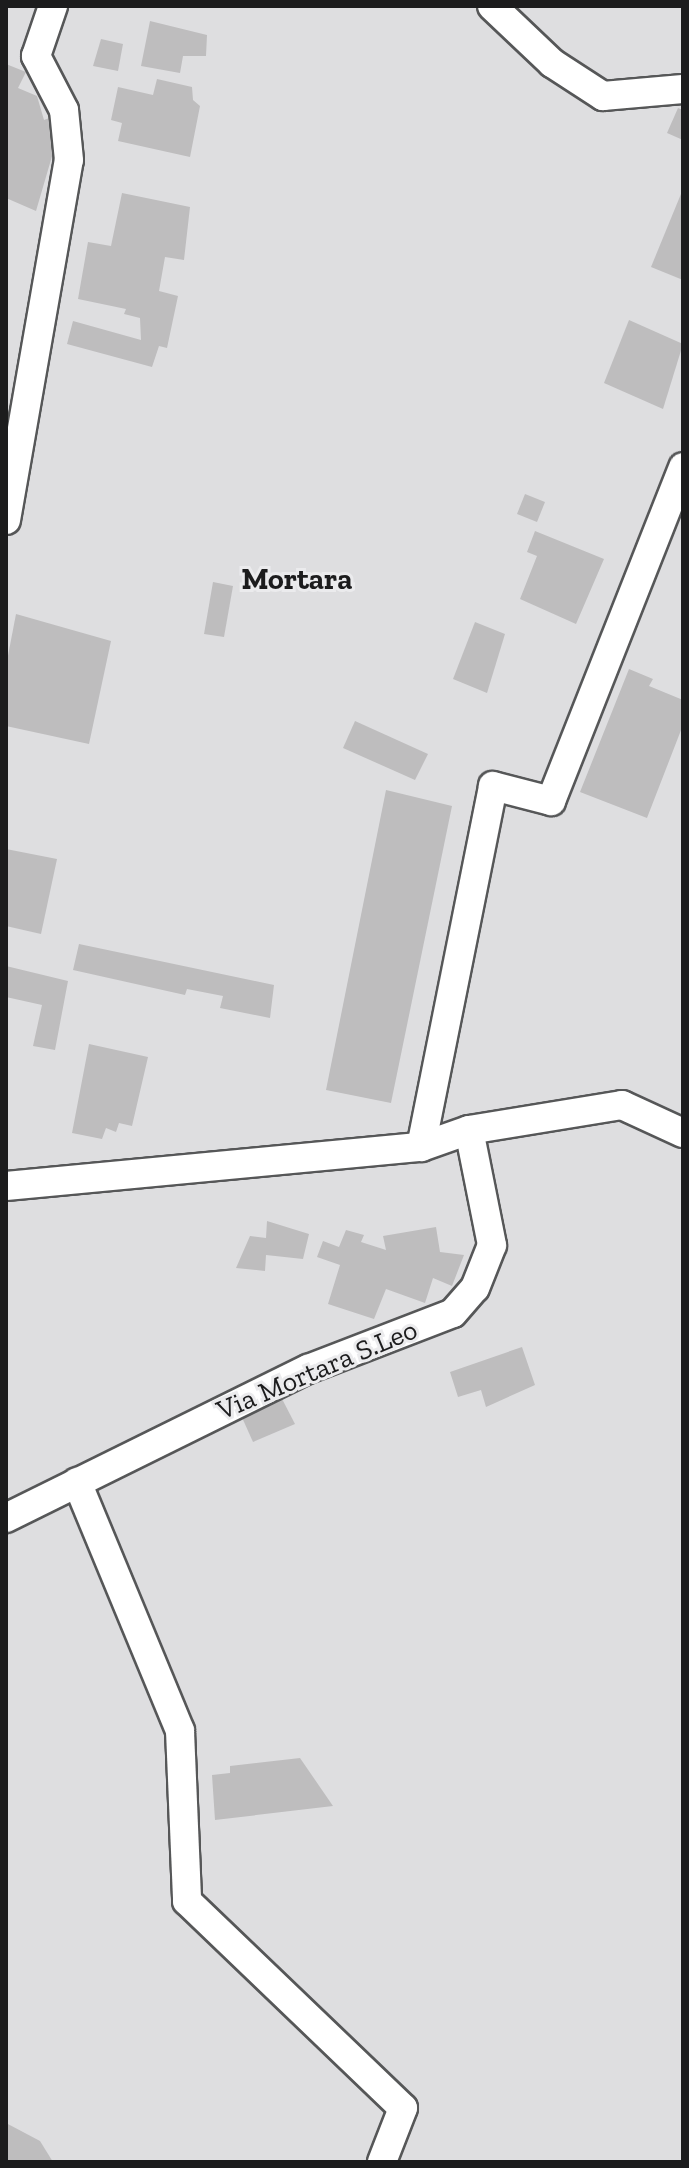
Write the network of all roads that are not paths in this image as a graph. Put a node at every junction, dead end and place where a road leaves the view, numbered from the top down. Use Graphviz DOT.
graph roads {
  1 [pos="53,6"];
  2 [pos="492,6"];
  3 [pos="683,89"];
  4 [pos="683,467"];
  5 [pos="6,520"];
  6 [pos="469,1130"];
  7 [pos="683,1133"];
  8 [pos="421,1147"];
  9 [pos="6,1186"];
  10 [pos="77,1482"];
  11 [pos="6,1518"];
  12 [pos="382,2162"];
  1 -- 5 [label="street"];
  2 -- 3 [label="street"];
  4 -- 8 [label="street"];
  6 -- 7 [label="street"];
  6 -- 8 [label="street"];
  6 -- 10 [label="street, Via Mortara S.Leo"];
  8 -- 9 [label="street"];
  10 -- 11 [label="street, Via Mortara S.Leo"];
  10 -- 12 [label="street"];
}
